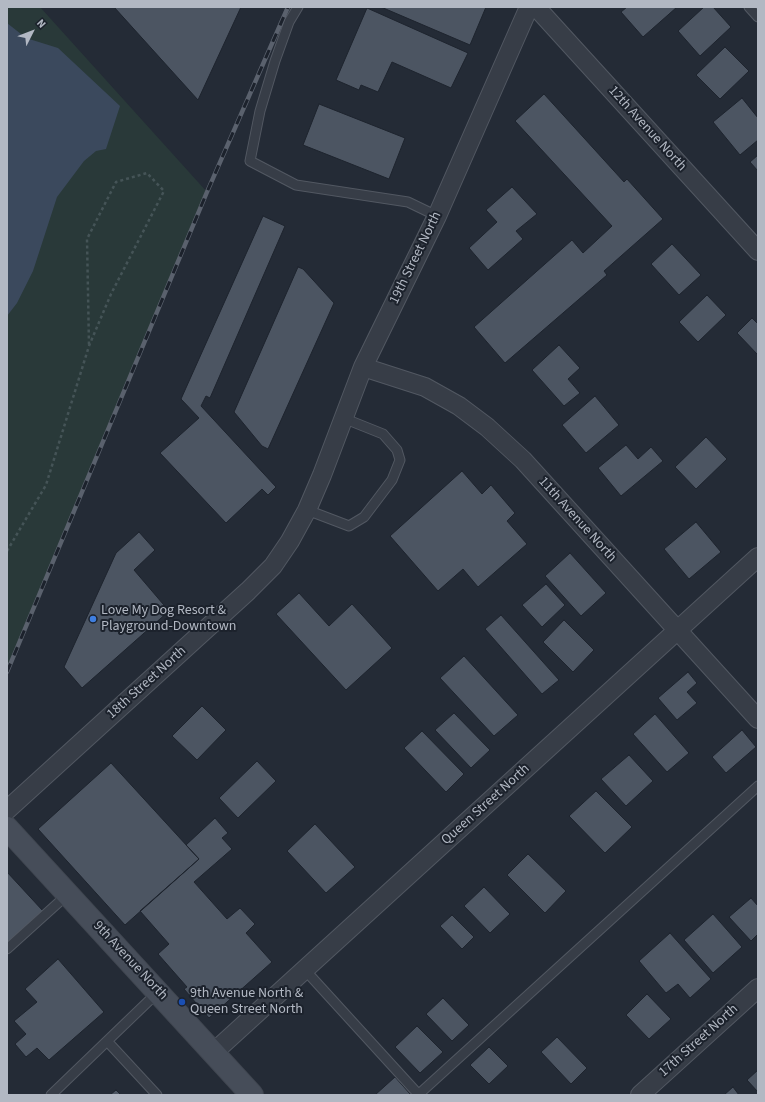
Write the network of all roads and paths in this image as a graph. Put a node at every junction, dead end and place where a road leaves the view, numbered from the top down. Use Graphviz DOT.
graph roads {
  1 [pos="298,7"];
  2 [pos="530,7"];
  3 [pos="536,7"];
  4 [pos="749,7"];
  5 [pos="758,17"];
  6 [pos="437,216"];
  7 [pos="758,251"];
  8 [pos="89,346"];
  9 [pos="363,367"];
  10 [pos="343,418"];
  11 [pos="307,510"];
  12 [pos="7,551"];
  13 [pos="758,557"];
  14 [pos="678,631"];
  15 [pos="758,719"];
  16 [pos="758,786"];
  17 [pos="7,810"];
  18 [pos="7,828"];
  19 [pos="68,894"];
  20 [pos="7,949"];
  21 [pos="305,970"];
  22 [pos="758,988"];
  23 [pos="158,992"];
  24 [pos="107,1041"];
  25 [pos="214,1052"];
  26 [pos="51,1095"];
  27 [pos="157,1095"];
  28 [pos="252,1095"];
  29 [pos="419,1095"];
  30 [pos="640,1095"];
  1 -- 6 [label="lane"];
  2 -- 6 [label="street, 19th Street North"];
  3 -- 7 [label="street, 12th Avenue North"];
  4 -- 5 [label="lane"];
  6 -- 9 [label="street, 19th Street North"];
  8 -- 8 [label="path"];
  8 -- 12 [label="path"];
  9 -- 10 [label="street, 19th Street North"];
  9 -- 14 [label="street, 11th Avenue North"];
  10 -- 11 [label="street, 19th Street North"];
  10 -- 11 [label="lane"];
  11 -- 17 [label="street, 18th Street North"];
  13 -- 14 [label="street, Queen Street North"];
  14 -- 15 [label="street, 11th Avenue North"];
  14 -- 21 [label="street, Queen Street North"];
  16 -- 29 [label="lane"];
  18 -- 19 [label="street, 9th Avenue North"];
  19 -- 20 [label="lane"];
  19 -- 23 [label="street, 9th Avenue North"];
  21 -- 25 [label="street, Queen Street North"];
  21 -- 29 [label="lane"];
  22 -- 30 [label="street, 17th Street North"];
  23 -- 24 [label="lane"];
  23 -- 25 [label="street, 9th Avenue North"];
  24 -- 26 [label="lane"];
  24 -- 27 [label="lane"];
  25 -- 28 [label="street, 9th Avenue North"];
}
